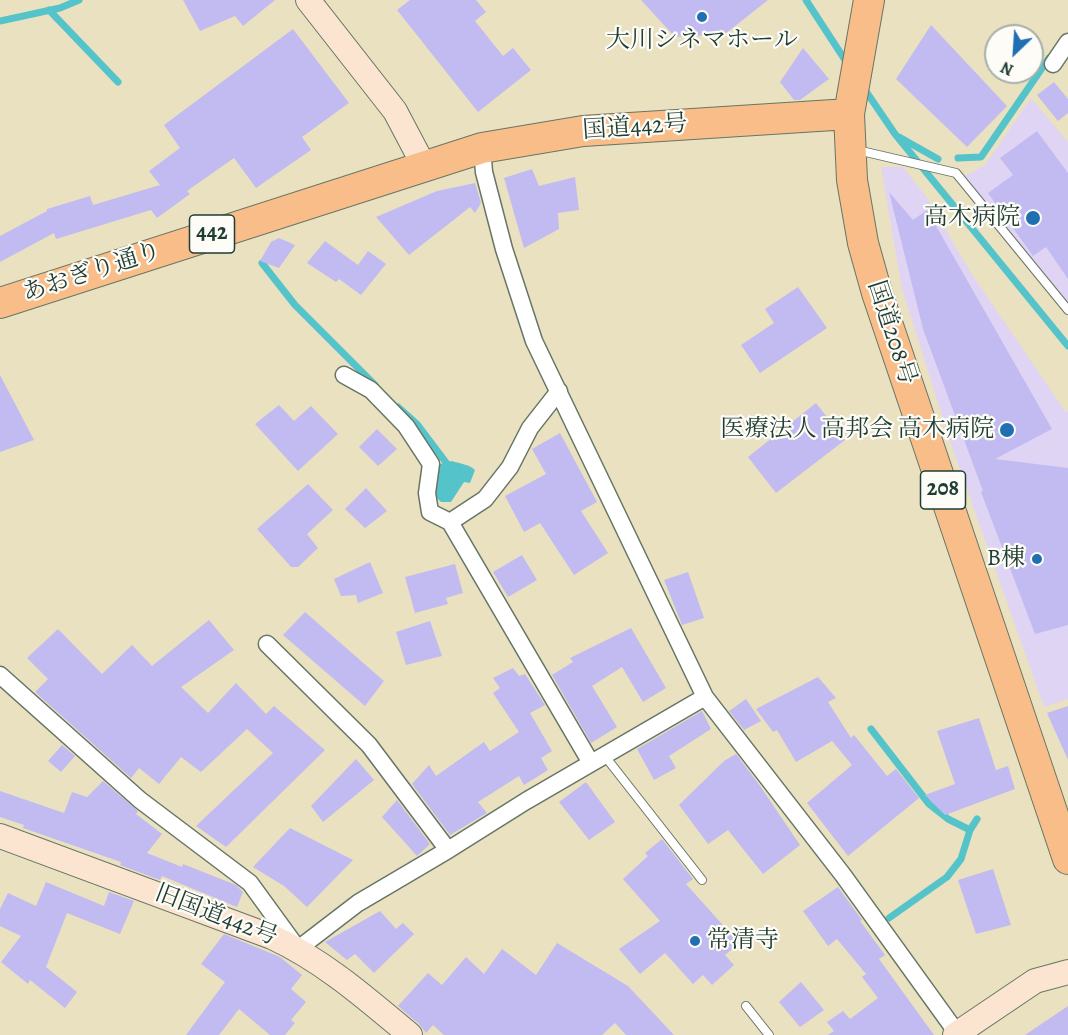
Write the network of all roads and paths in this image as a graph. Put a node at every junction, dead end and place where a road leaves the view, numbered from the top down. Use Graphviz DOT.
graph roads {
  1 [pos="308,0"];
  2 [pos="869,0"];
  3 [pos="1068,42"];
  4 [pos="1053,64"];
  5 [pos="850,107"];
  6 [pos="482,148"];
  7 [pos="851,149"];
  8 [pos="424,166"];
  9 [pos="0,303"];
  10 [pos="1068,310"];
  11 [pos="344,375"];
  12 [pos="559,391"];
  13 [pos="450,522"];
  14 [pos="267,644"];
  15 [pos="0,675"];
  16 [pos="705,697"];
  17 [pos="598,759"];
  18 [pos="0,836"];
  19 [pos="448,850"];
  20 [pos="1068,859"];
  21 [pos="702,880"];
  22 [pos="298,949"];
  23 [pos="1068,972"];
  24 [pos="746,1006"];
  25 [pos="956,1034"];
  26 [pos="411,1035"];
  27 [pos="769,1035"];
  1 -- 8 [label="street"];
  2 -- 5 [label="highway, 国道208号 / 208"];
  3 -- 4 [label="street"];
  5 -- 6 [label="highway, 国道442号 / 442"];
  5 -- 7 [label="highway, 国道208号 / 208"];
  6 -- 8 [label="highway, 国道442号 / 442"];
  6 -- 12 [label="street"];
  7 -- 10 [label="lane"];
  7 -- 20 [label="highway, 国道208号 / 208"];
  8 -- 9 [label="highway, あおぎり通り / 442"];
  11 -- 13 [label="street"];
  12 -- 13 [label="street"];
  12 -- 16 [label="street"];
  13 -- 17 [label="street"];
  14 -- 19 [label="street"];
  15 -- 22 [label="street"];
  16 -- 17 [label="street"];
  16 -- 25 [label="street"];
  17 -- 19 [label="street"];
  17 -- 21 [label="lane"];
  18 -- 22 [label="street, 旧国道442号"];
  19 -- 22 [label="street"];
  22 -- 26 [label="street, 旧国道442号"];
  23 -- 25 [label="street"];
  24 -- 27 [label="lane"];
}
